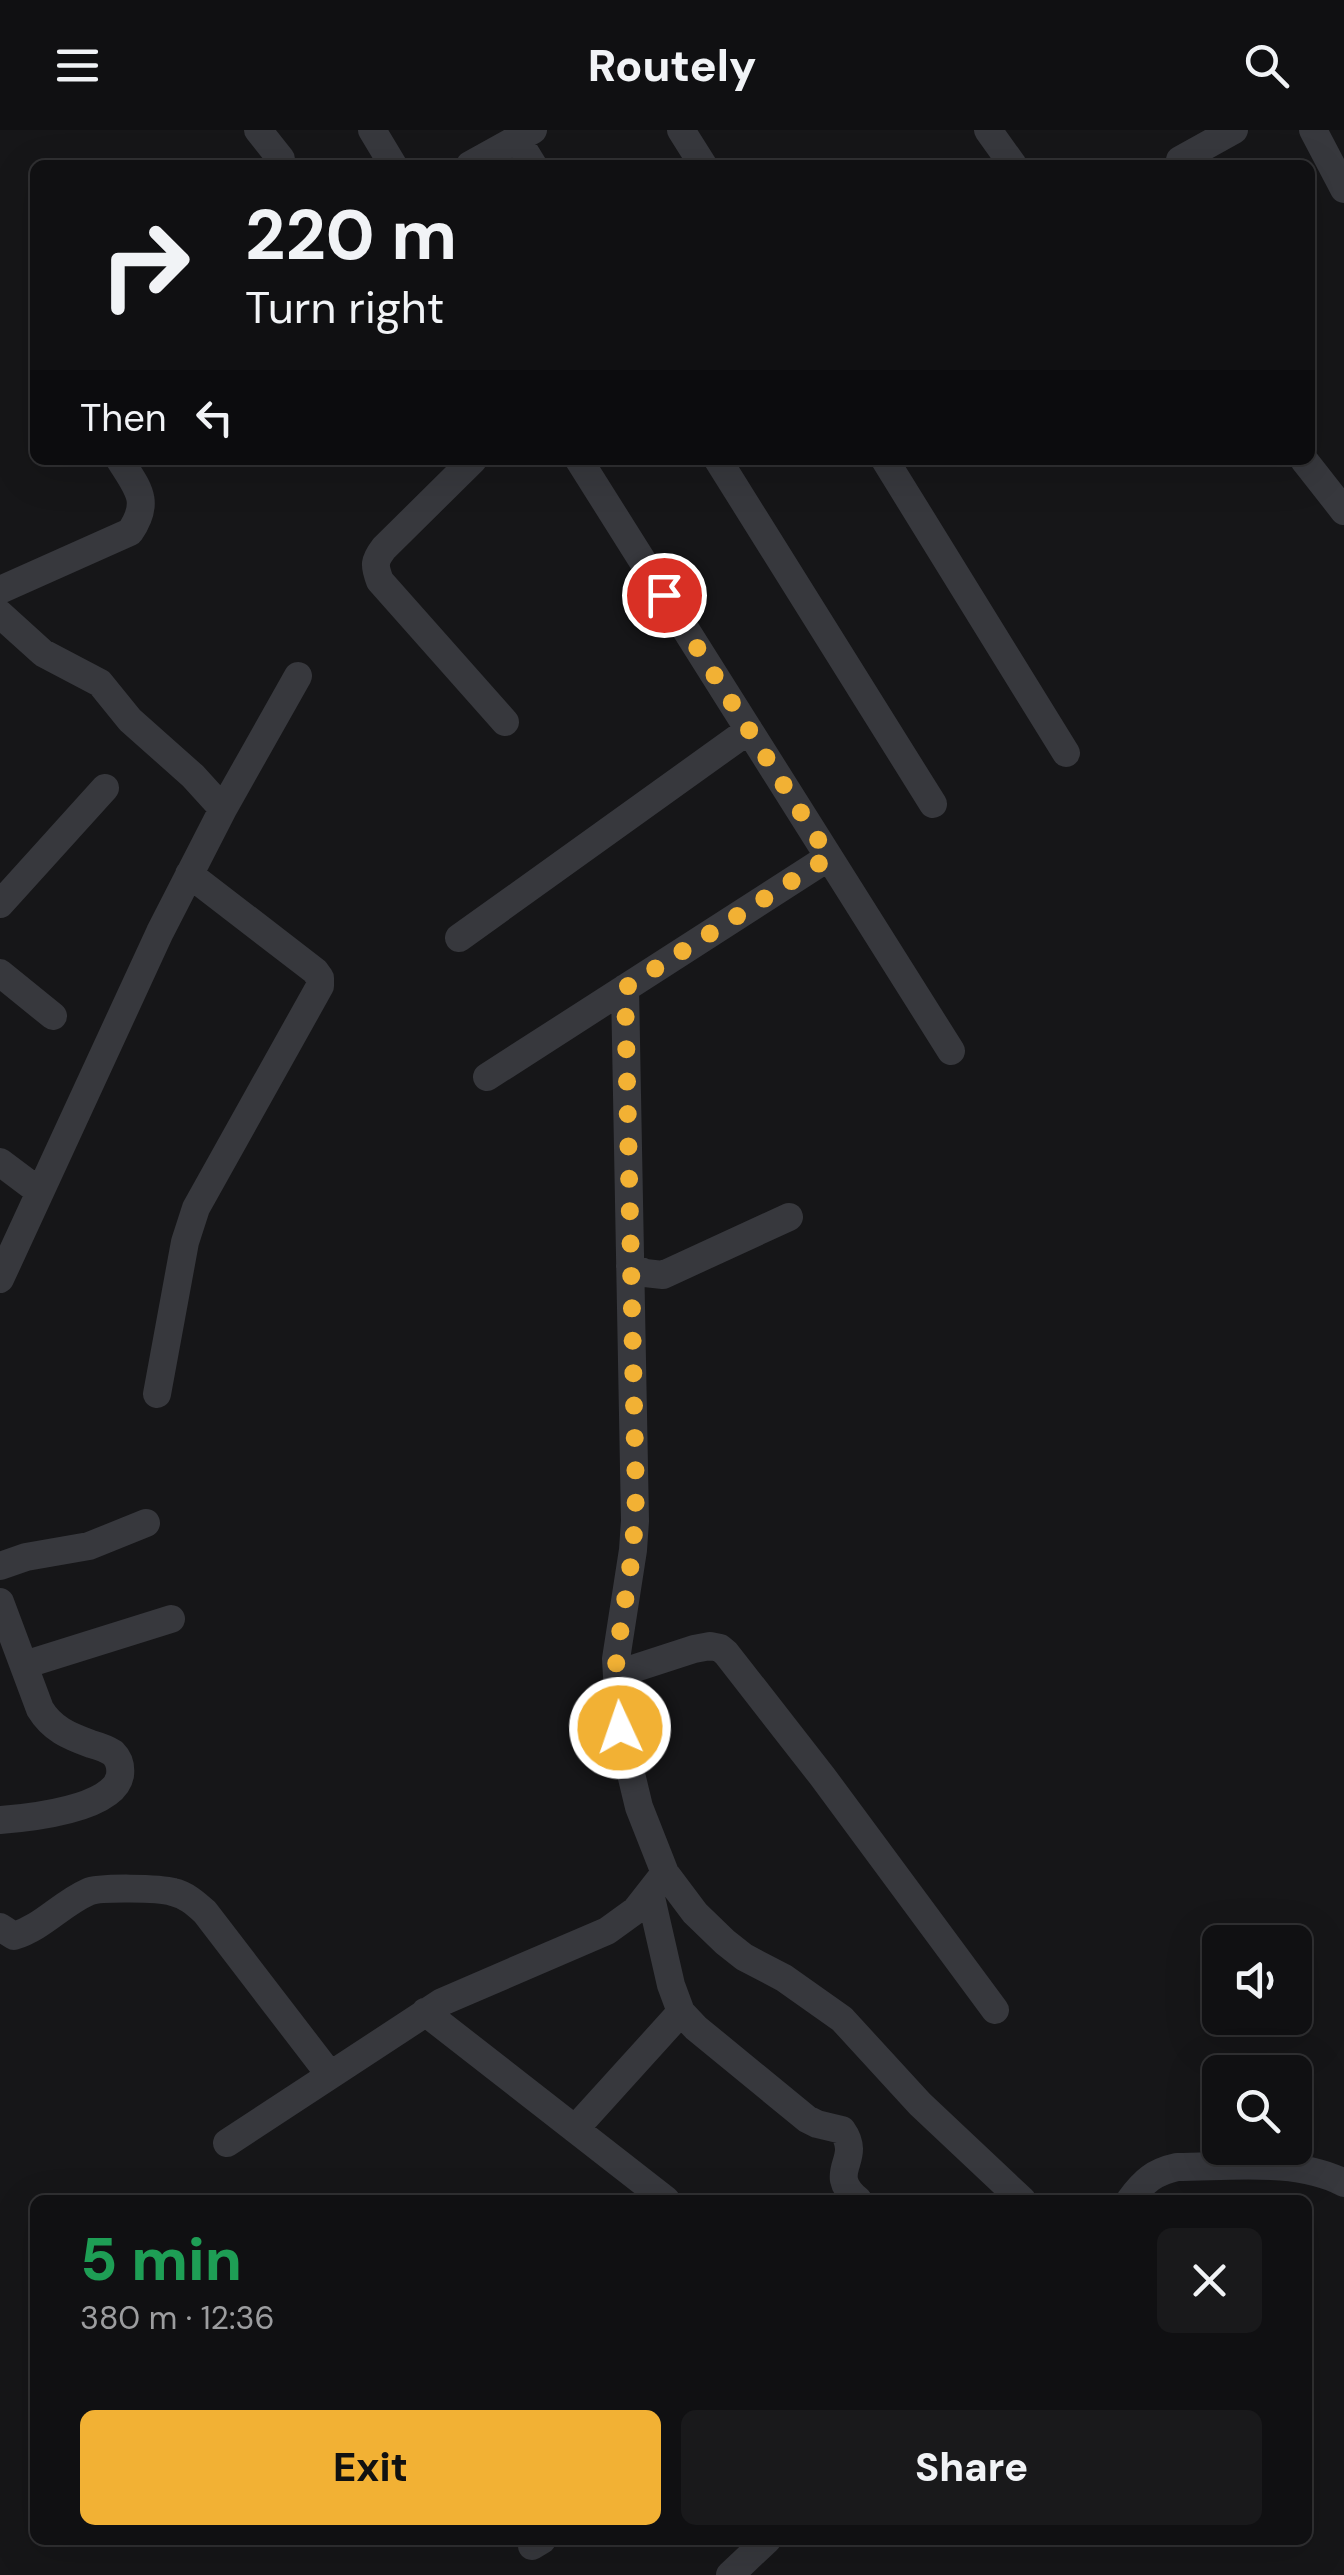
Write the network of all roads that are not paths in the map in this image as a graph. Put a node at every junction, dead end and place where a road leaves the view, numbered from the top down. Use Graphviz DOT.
graph roads {
  1 [pos="258,130"];
  2 [pos="372,130"];
  3 [pos="681,130"];
  4 [pos="988,130"];
  5 [pos="1312,130"];
  6 [pos="1229,131"];
  7 [pos="525,134"];
  8 [pos="281,158"];
  9 [pos="390,160"];
  10 [pos="479,160"];
  11 [pos="532,160"];
  12 [pos="700,160"];
  13 [pos="1010,160"];
  14 [pos="1180,160"];
  15 [pos="1344,189"];
  16 [pos="123,465"];
  17 [pos="468,465"];
  18 [pos="582,465"];
  19 [pos="721,465"];
  20 [pos="888,465"];
  21 [pos="1308,465"];
  22 [pos="1344,512"];
  23 [pos="0,590"];
  24 [pos="0,614"];
  25 [pos="298,676"];
  26 [pos="505,722"];
  27 [pos="749,730"];
  28 [pos="1066,753"];
  29 [pos="105,788"];
  30 [pos="932,804"];
  31 [pos="223,809"];
  32 [pos="829,857"];
  33 [pos="189,874"];
  34 [pos="0,904"];
  35 [pos="460,938"];
  36 [pos="0,973"];
  37 [pos="625,988"];
  38 [pos="53,1016"];
  39 [pos="952,1050"];
  40 [pos="487,1077"];
  41 [pos="0,1162"];
  42 [pos="40,1192"];
  43 [pos="789,1217"];
  44 [pos="630,1266"];
  45 [pos="0,1279"];
  46 [pos="157,1394"];
  47 [pos="146,1523"];
  48 [pos="0,1566"];
  49 [pos="0,1602"];
  50 [pos="171,1620"];
  51 [pos="24,1666"];
  52 [pos="617,1674"];
  53 [pos="0,1820"];
  54 [pos="657,1883"];
  55 [pos="0,1927"];
  56 [pos="995,2010"];
  57 [pos="425,2012"];
  58 [pos="681,2012"];
  59 [pos="330,2076"];
  60 [pos="576,2129"];
  61 [pos="227,2143"];
  62 [pos="1344,2183"];
  63 [pos="660,2195"];
  64 [pos="853,2195"];
  65 [pos="1017,2195"];
  66 [pos="1134,2195"];
  67 [pos="762,2545"];
  68 [pos="730,2575"];
  1 -- 8 [label="street"];
  2 -- 9 [label="street"];
  3 -- 12 [label="street"];
  4 -- 13 [label="street"];
  5 -- 15 [label="street"];
  6 -- 14 [label="street"];
  7 -- 10 [label="street"];
  7 -- 11 [label="street"];
  16 -- 23 [label="street"];
  17 -- 26 [label="street"];
  18 -- 27 [label="street"];
  19 -- 30 [label="street"];
  20 -- 28 [label="street"];
  21 -- 22 [label="street"];
  24 -- 31 [label="street"];
  25 -- 31 [label="street"];
  27 -- 32 [label="street"];
  27 -- 35 [label="street"];
  29 -- 34 [label="street"];
  31 -- 33 [label="street"];
  32 -- 37 [label="street"];
  32 -- 39 [label="street"];
  33 -- 42 [label="street"];
  33 -- 46 [label="street"];
  36 -- 38 [label="street"];
  37 -- 40 [label="street"];
  37 -- 44 [label="street"];
  41 -- 42 [label="street"];
  42 -- 45 [label="street"];
  43 -- 44 [label="street"];
  44 -- 52 [label="street"];
  47 -- 48 [label="street"];
  49 -- 51 [label="street"];
  50 -- 51 [label="street"];
  51 -- 53 [label="street"];
  52 -- 54 [label="street"];
  52 -- 56 [label="street"];
  54 -- 57 [label="street"];
  54 -- 58 [label="street"];
  54 -- 65 [label="street"];
  55 -- 59 [label="street"];
  57 -- 59 [label="street"];
  57 -- 60 [label="street"];
  58 -- 60 [label="street"];
  58 -- 64 [label="street"];
  59 -- 61 [label="street"];
  60 -- 63 [label="street"];
  62 -- 66 [label="street"];
  67 -- 68 [label="street"];
}
